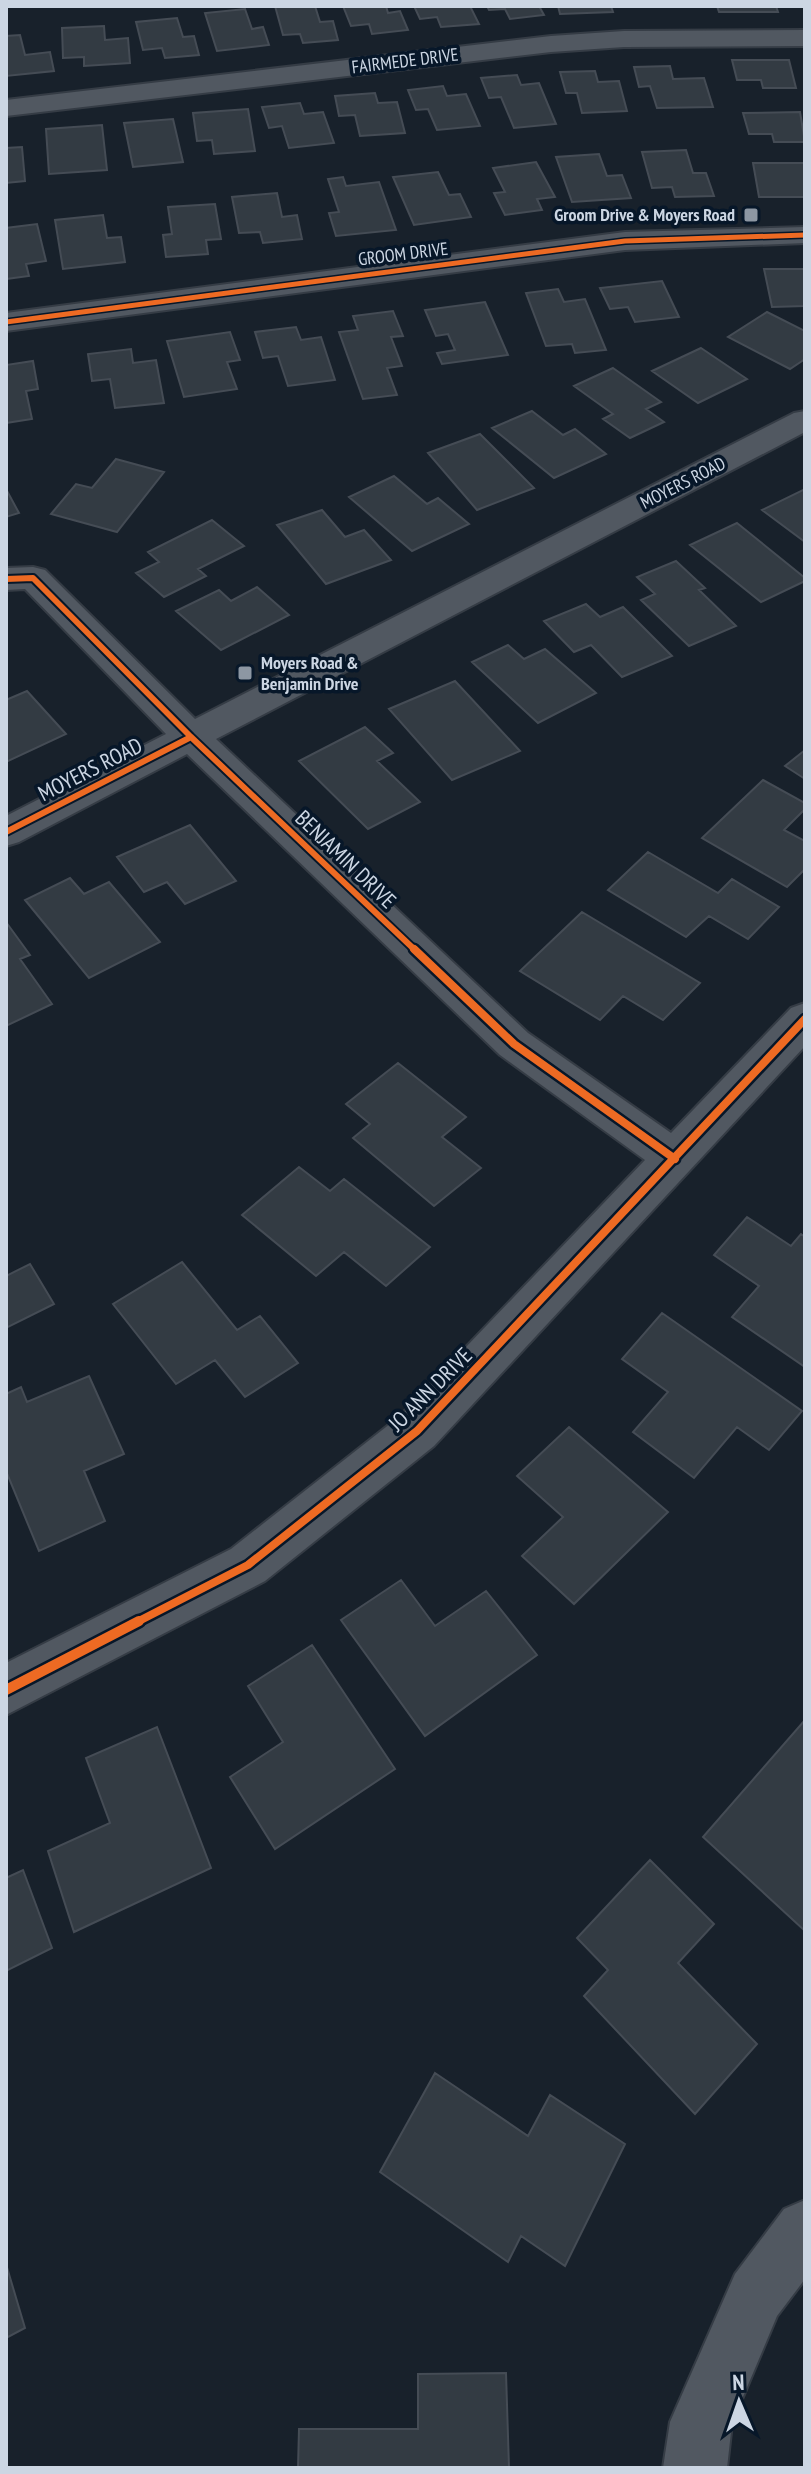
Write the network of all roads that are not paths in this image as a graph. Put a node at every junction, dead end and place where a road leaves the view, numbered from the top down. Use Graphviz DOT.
graph roads {
  1 [pos="805,38"];
  2 [pos="6,108"];
  3 [pos="805,235"];
  4 [pos="6,322"];
  5 [pos="805,420"];
  6 [pos="6,579"];
  7 [pos="191,737"];
  8 [pos="6,832"];
  9 [pos="805,1019"];
  10 [pos="675,1159"];
  11 [pos="6,1690"];
  12 [pos="805,2230"];
  13 [pos="695,2468"];
  1 -- 2 [label="street, FAIRMEDE DRIVE"];
  3 -- 4 [label="street, GROOM DRIVE"];
  5 -- 7 [label="street, MOYERS ROAD"];
  6 -- 7 [label="street, BENJAMIN DRIVE"];
  7 -- 8 [label="street, MOYERS ROAD"];
  7 -- 10 [label="street, BENJAMIN DRIVE"];
  9 -- 10 [label="street, JO ANN DRIVE"];
  10 -- 11 [label="street, JO ANN DRIVE"];
  12 -- 13 [label="street"];
}
